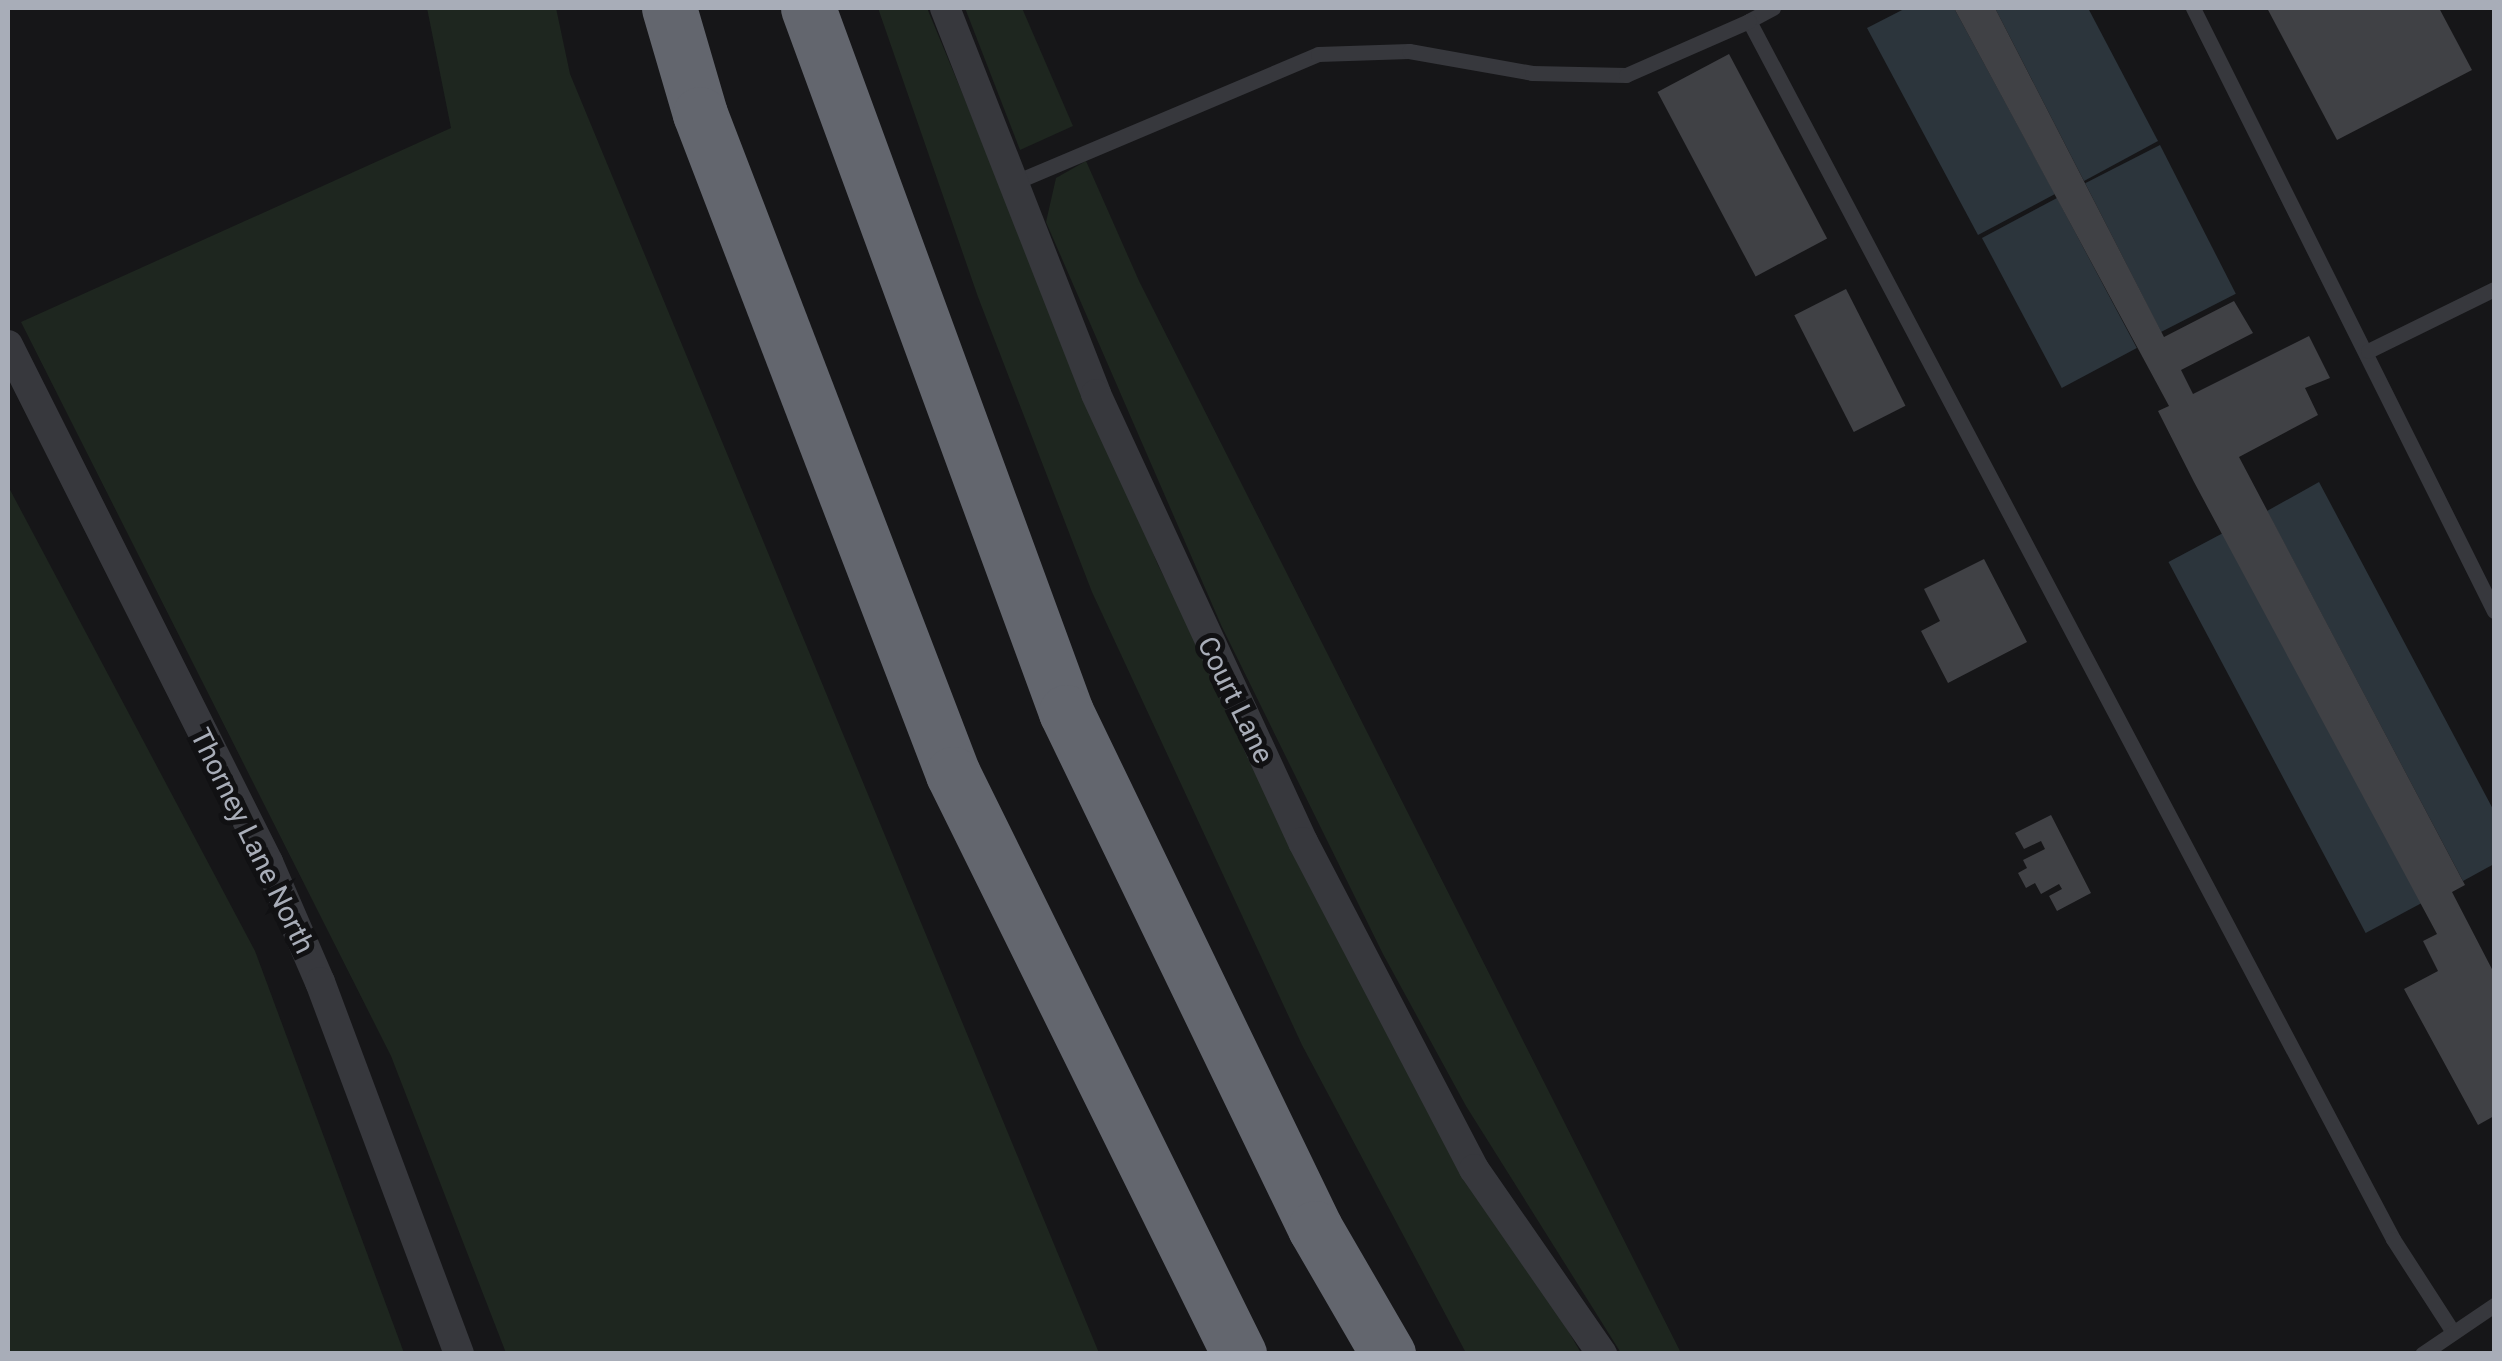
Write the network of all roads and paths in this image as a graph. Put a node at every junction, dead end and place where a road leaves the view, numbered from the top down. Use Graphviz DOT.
graph roads {
  1 [pos="669,8"];
  2 [pos="808,8"];
  3 [pos="945,8"];
  4 [pos="1773,8"];
  5 [pos="2193,8"];
  6 [pos="1749,21"];
  7 [pos="1013,183"];
  8 [pos="2494,289"];
  9 [pos="8,344"];
  10 [pos="2368,351"];
  11 [pos="2494,611"];
  12 [pos="2494,1304"];
  13 [pos="2453,1332"];
  14 [pos="458,1354"];
  15 [pos="1240,1354"];
  16 [pos="1388,1354"];
  17 [pos="1602,1354"];
  18 [pos="2422,1354"];
  1 -- 15 [label="highway"];
  2 -- 16 [label="highway"];
  3 -- 7 [label="street, Court Lane"];
  4 -- 6 [label="lane"];
  5 -- 10 [label="lane"];
  6 -- 7 [label="lane"];
  6 -- 13 [label="lane"];
  7 -- 17 [label="street, Court Lane"];
  8 -- 10 [label="lane"];
  9 -- 14 [label="street, Thorney Lane North"];
  10 -- 11 [label="lane"];
  12 -- 13 [label="lane"];
  13 -- 18 [label="lane"];
}
